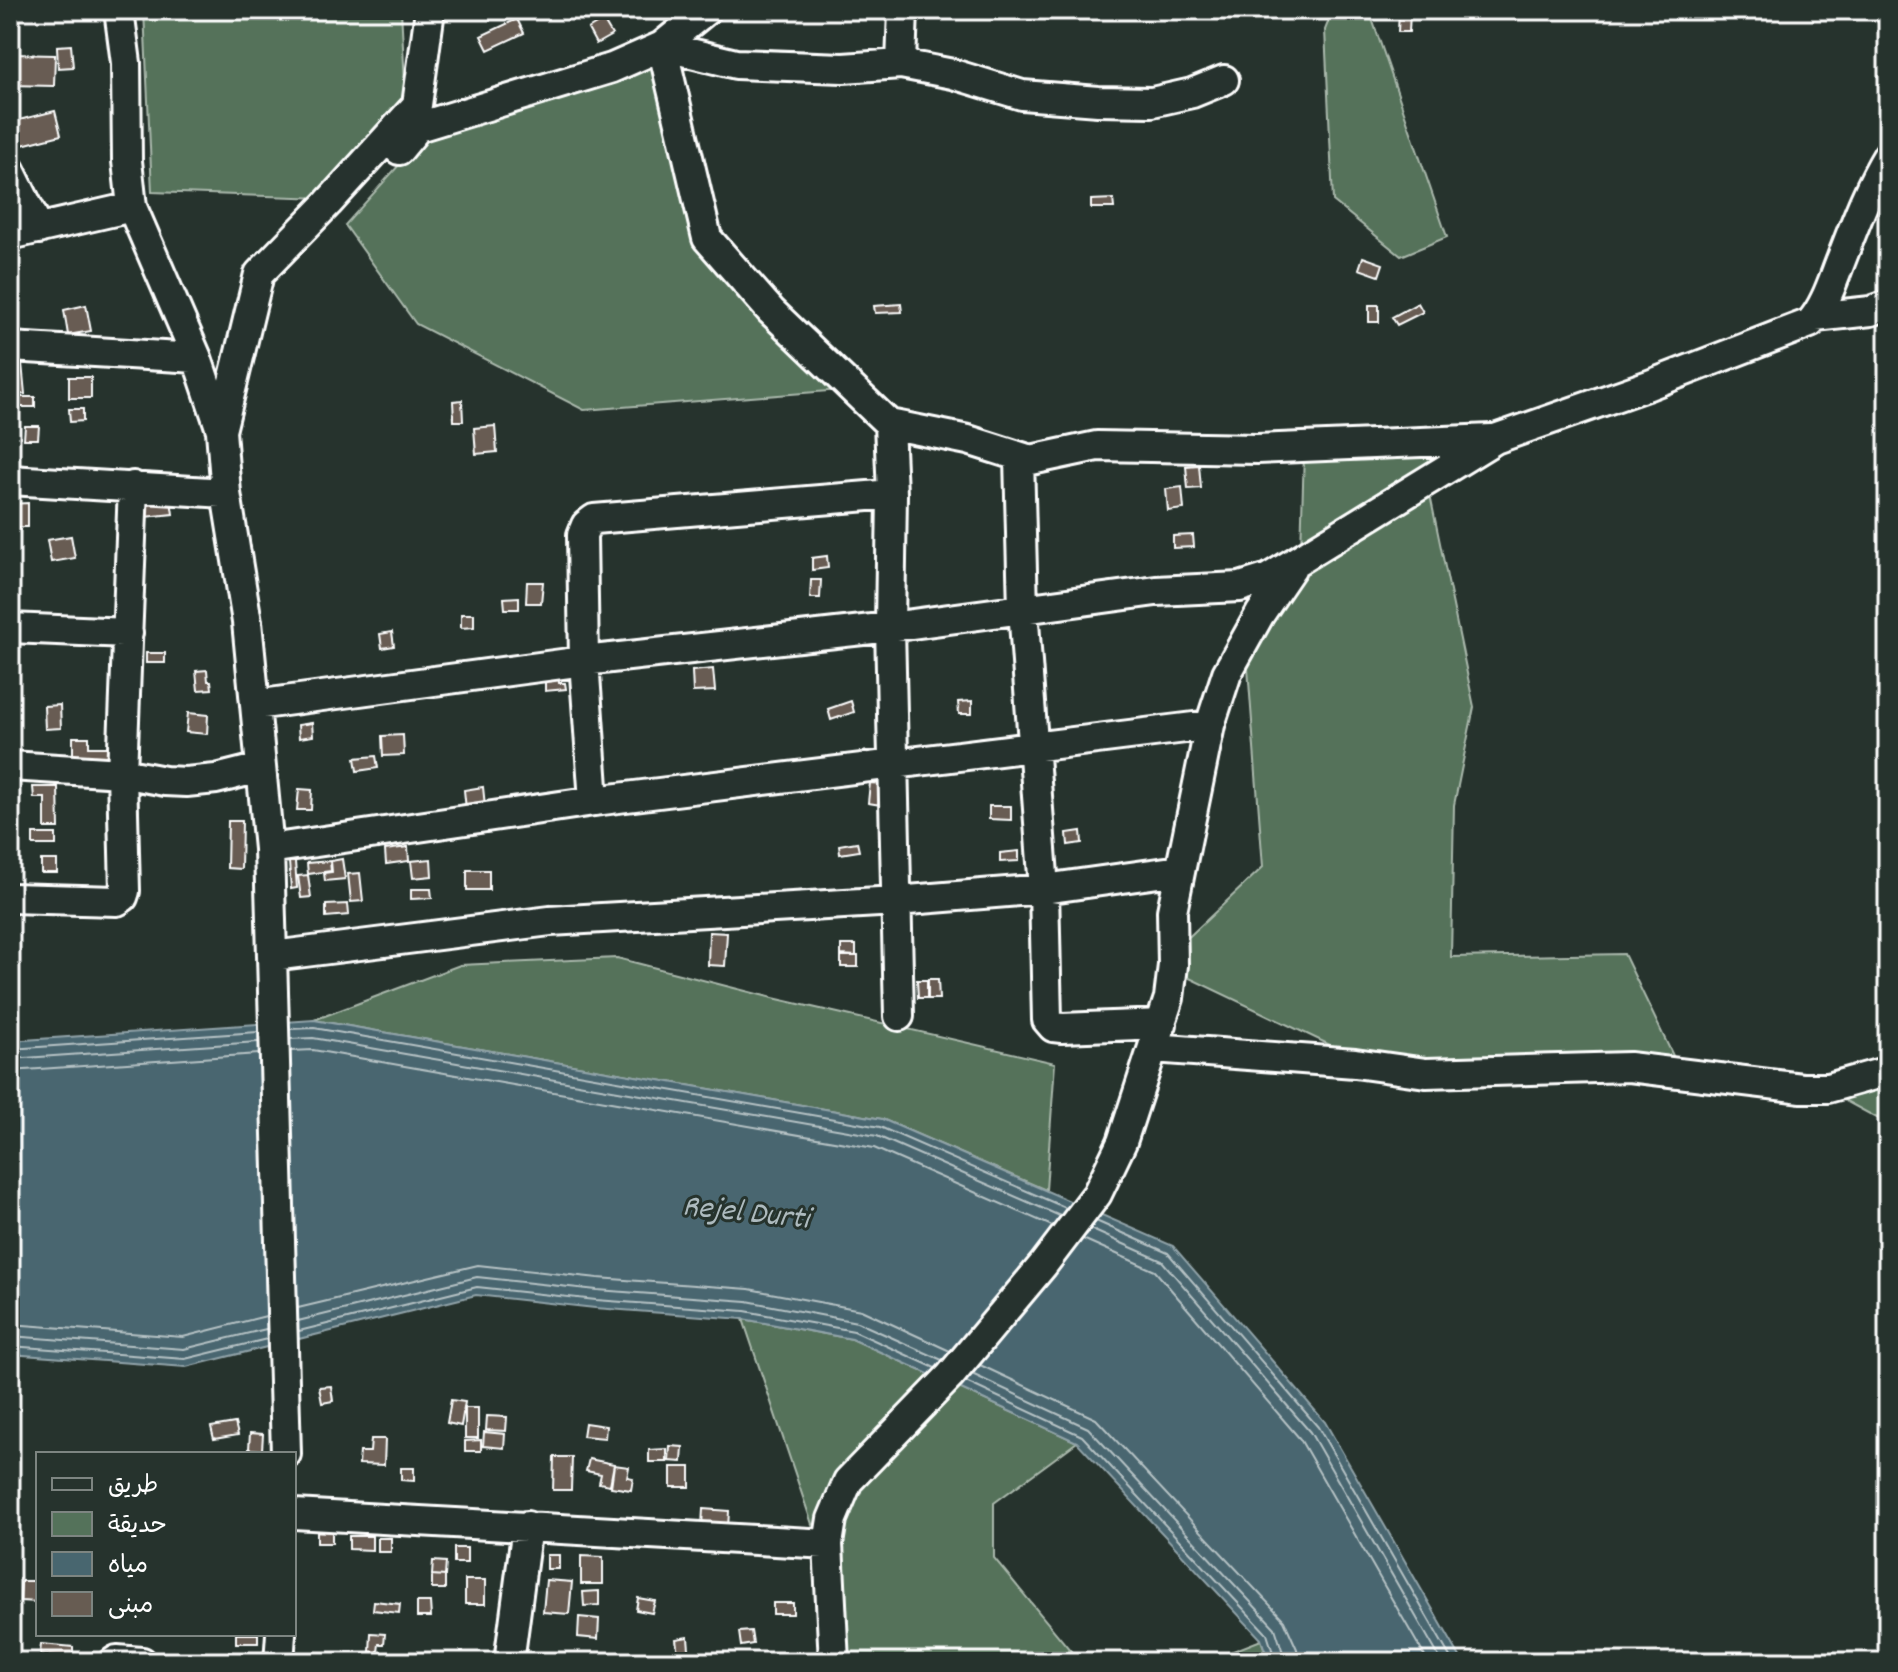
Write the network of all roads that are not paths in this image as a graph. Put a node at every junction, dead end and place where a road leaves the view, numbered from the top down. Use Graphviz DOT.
graph roads {
  1 [pos="119,10"];
  2 [pos="430,10"];
  3 [pos="706,10"];
  4 [pos="903,10"];
  5 [pos="662,46"];
  6 [pos="901,64"];
  7 [pos="1224,80"];
  8 [pos="1888,155"];
  9 [pos="10,170"];
  10 [pos="132,207"];
  11 [pos="39,229"];
  12 [pos="10,235"];
  13 [pos="259,274"];
  14 [pos="1888,305"];
  15 [pos="1815,317"];
  16 [pos="10,347"];
  17 [pos="197,358"];
  18 [pos="889,424"];
  19 [pos="221,431"];
  20 [pos="1495,439"];
  21 [pos="1019,458"];
  22 [pos="10,480"];
  23 [pos="133,486"];
  24 [pos="226,493"];
  25 [pos="892,494"];
  26 [pos="1297,561"];
  27 [pos="1023,609"];
  28 [pos="890,627"];
  29 [pos="10,628"];
  30 [pos="128,633"];
  31 [pos="584,661"];
  32 [pos="255,705"];
  33 [pos="1210,725"];
  34 [pos="1031,746"];
  35 [pos="893,763"];
  36 [pos="10,766"];
  37 [pos="260,768"];
  38 [pos="122,773"];
  39 [pos="594,801"];
  40 [pos="269,849"];
  41 [pos="1180,870"];
  42 [pos="1044,889"];
  43 [pos="10,898"];
  44 [pos="896,901"];
  45 [pos="273,956"];
  46 [pos="899,1016"];
  47 [pos="1158,1036"];
  48 [pos="1888,1071"];
  49 [pos="286,1452"];
  50 [pos="296,1514"];
  51 [pos="527,1526"];
  52 [pos="828,1544"];
  53 [pos="281,1636"];
  54 [pos="114,1662"];
  55 [pos="142,1662"];
  56 [pos="279,1662"];
  57 [pos="509,1662"];
  58 [pos="834,1662"];
  1 -- 10 [label="street"];
  2 -- 13 [label="street"];
  3 -- 5 [label="street"];
  4 -- 6 [label="street"];
  5 -- 6 [label="street"];
  5 -- 13 [label="street"];
  5 -- 18 [label="street"];
  6 -- 7 [label="street"];
  8 -- 15 [label="street"];
  9 -- 11 [label="street"];
  10 -- 11 [label="street"];
  10 -- 17 [label="street"];
  11 -- 12 [label="street"];
  13 -- 19 [label="street"];
  14 -- 15 [label="street"];
  15 -- 20 [label="street"];
  16 -- 17 [label="street"];
  17 -- 19 [label="street"];
  18 -- 21 [label="street"];
  18 -- 25 [label="street"];
  19 -- 24 [label="street"];
  20 -- 21 [label="street"];
  20 -- 26 [label="street"];
  21 -- 27 [label="street"];
  22 -- 23 [label="street"];
  23 -- 24 [label="street"];
  23 -- 30 [label="street"];
  24 -- 32 [label="street"];
  25 -- 28 [label="street"];
  25 -- 31 [label="street"];
  26 -- 27 [label="street"];
  26 -- 33 [label="street"];
  27 -- 28 [label="street"];
  27 -- 34 [label="street"];
  28 -- 31 [label="street"];
  28 -- 35 [label="street"];
  29 -- 30 [label="street"];
  30 -- 38 [label="street"];
  31 -- 32 [label="street"];
  31 -- 39 [label="street"];
  32 -- 37 [label="street"];
  33 -- 34 [label="street"];
  33 -- 41 [label="street"];
  34 -- 35 [label="street"];
  34 -- 42 [label="street"];
  35 -- 39 [label="street"];
  35 -- 44 [label="street"];
  36 -- 38 [label="street"];
  37 -- 38 [label="street"];
  37 -- 40 [label="street"];
  38 -- 43 [label="street"];
  39 -- 40 [label="street"];
  40 -- 45 [label="street"];
  41 -- 42 [label="street"];
  41 -- 47 [label="street"];
  42 -- 44 [label="street"];
  42 -- 47 [label="street"];
  44 -- 45 [label="street"];
  44 -- 46 [label="street"];
  45 -- 49 [label="street"];
  47 -- 48 [label="street"];
  47 -- 52 [label="street"];
  50 -- 51 [label="street"];
  51 -- 52 [label="street"];
  51 -- 57 [label="street"];
  52 -- 58 [label="street"];
  53 -- 56 [label="street"];
  54 -- 55 [label="street"];
}
